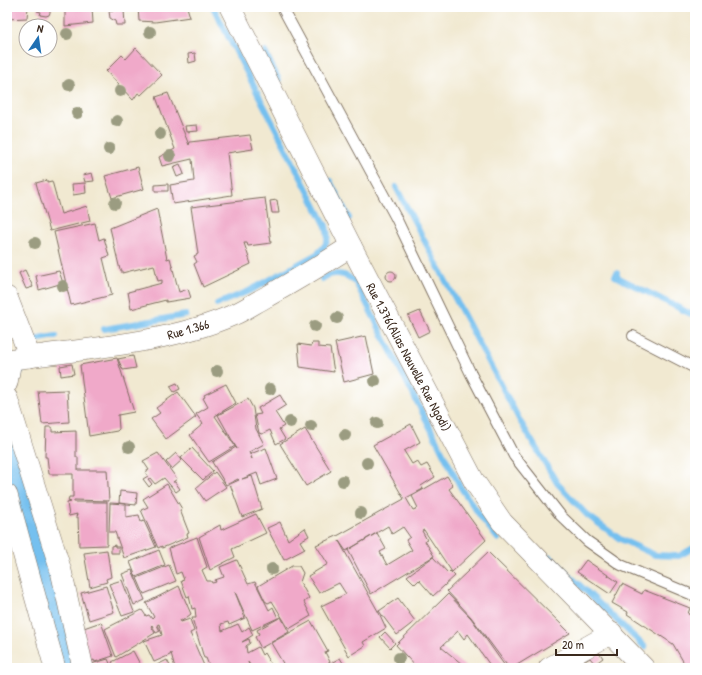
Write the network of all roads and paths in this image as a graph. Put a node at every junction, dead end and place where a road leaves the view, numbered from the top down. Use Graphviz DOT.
graph roads {
  1 [pos="230,7"];
  2 [pos="282,7"];
  3 [pos="351,246"];
  4 [pos="7,297"];
  5 [pos="633,336"];
  6 [pos="16,359"];
  7 [pos="695,368"];
  8 [pos="7,383"];
  9 [pos="7,398"];
  10 [pos="7,495"];
  11 [pos="695,596"];
  12 [pos="612,633"];
  13 [pos="55,668"];
  14 [pos="84,668"];
  15 [pos="549,668"];
  16 [pos="644,668"];
  1 -- 3 [label="street, Rue 1.376(Alias Nouvelle Rue Ngodi)"];
  2 -- 11 [label="lane"];
  3 -- 6 [label="street, Rue 1.366"];
  3 -- 12 [label="street, Rue 1.376(Alias Nouvelle Rue Ngodi)"];
  4 -- 6 [label="street"];
  5 -- 7 [label="lane"];
  6 -- 8 [label="street"];
  9 -- 14 [label="street"];
  10 -- 13 [label="street"];
  12 -- 15 [label="street"];
  12 -- 16 [label="street, Rue 1.376(Alias Nouvelle Rue Ngodi)"];
}
